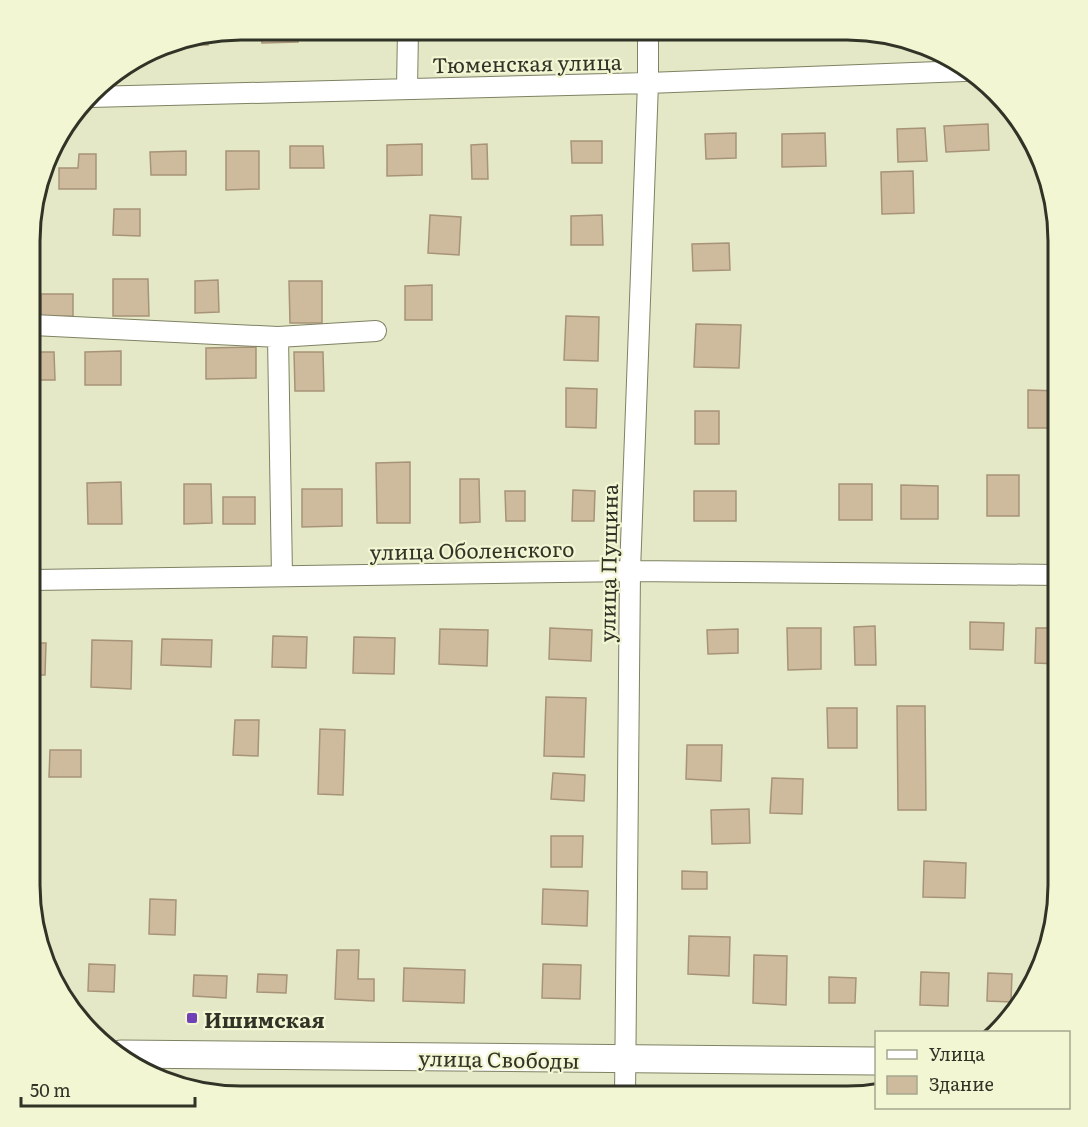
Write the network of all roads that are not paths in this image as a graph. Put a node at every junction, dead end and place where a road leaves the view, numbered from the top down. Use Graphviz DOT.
graph roads {
  1 [pos="648,40"];
  2 [pos="408,41"];
  3 [pos="953,71"];
  4 [pos="648,83"];
  5 [pos="407,89"];
  6 [pos="102,97"];
  7 [pos="40,325"];
  8 [pos="376,331"];
  9 [pos="278,338"];
  10 [pos="630,571"];
  11 [pos="1047,575"];
  12 [pos="282,576"];
  13 [pos="41,580"];
  14 [pos="132,1054"];
  15 [pos="626,1059"];
  16 [pos="875,1061"];
  17 [pos="625,1086"];
  1 -- 4 [label="street, улица Пущина"];
  2 -- 5 [label="street"];
  3 -- 4 [label="street, Тюменская улица"];
  4 -- 5 [label="street, Тюменская улица"];
  4 -- 10 [label="street, улица Пущина"];
  5 -- 6 [label="street, Тюменская улица"];
  7 -- 9 [label="street"];
  8 -- 9 [label="street"];
  9 -- 12 [label="street"];
  10 -- 11 [label="street, улица Оболенского"];
  10 -- 12 [label="street, улица Оболенского"];
  10 -- 15 [label="street, улица Пущина"];
  12 -- 13 [label="street, улица Оболенского"];
  14 -- 15 [label="street, улица Свободы"];
  15 -- 16 [label="street, улица Свободы"];
  15 -- 17 [label="street, улица Пущина"];
}
